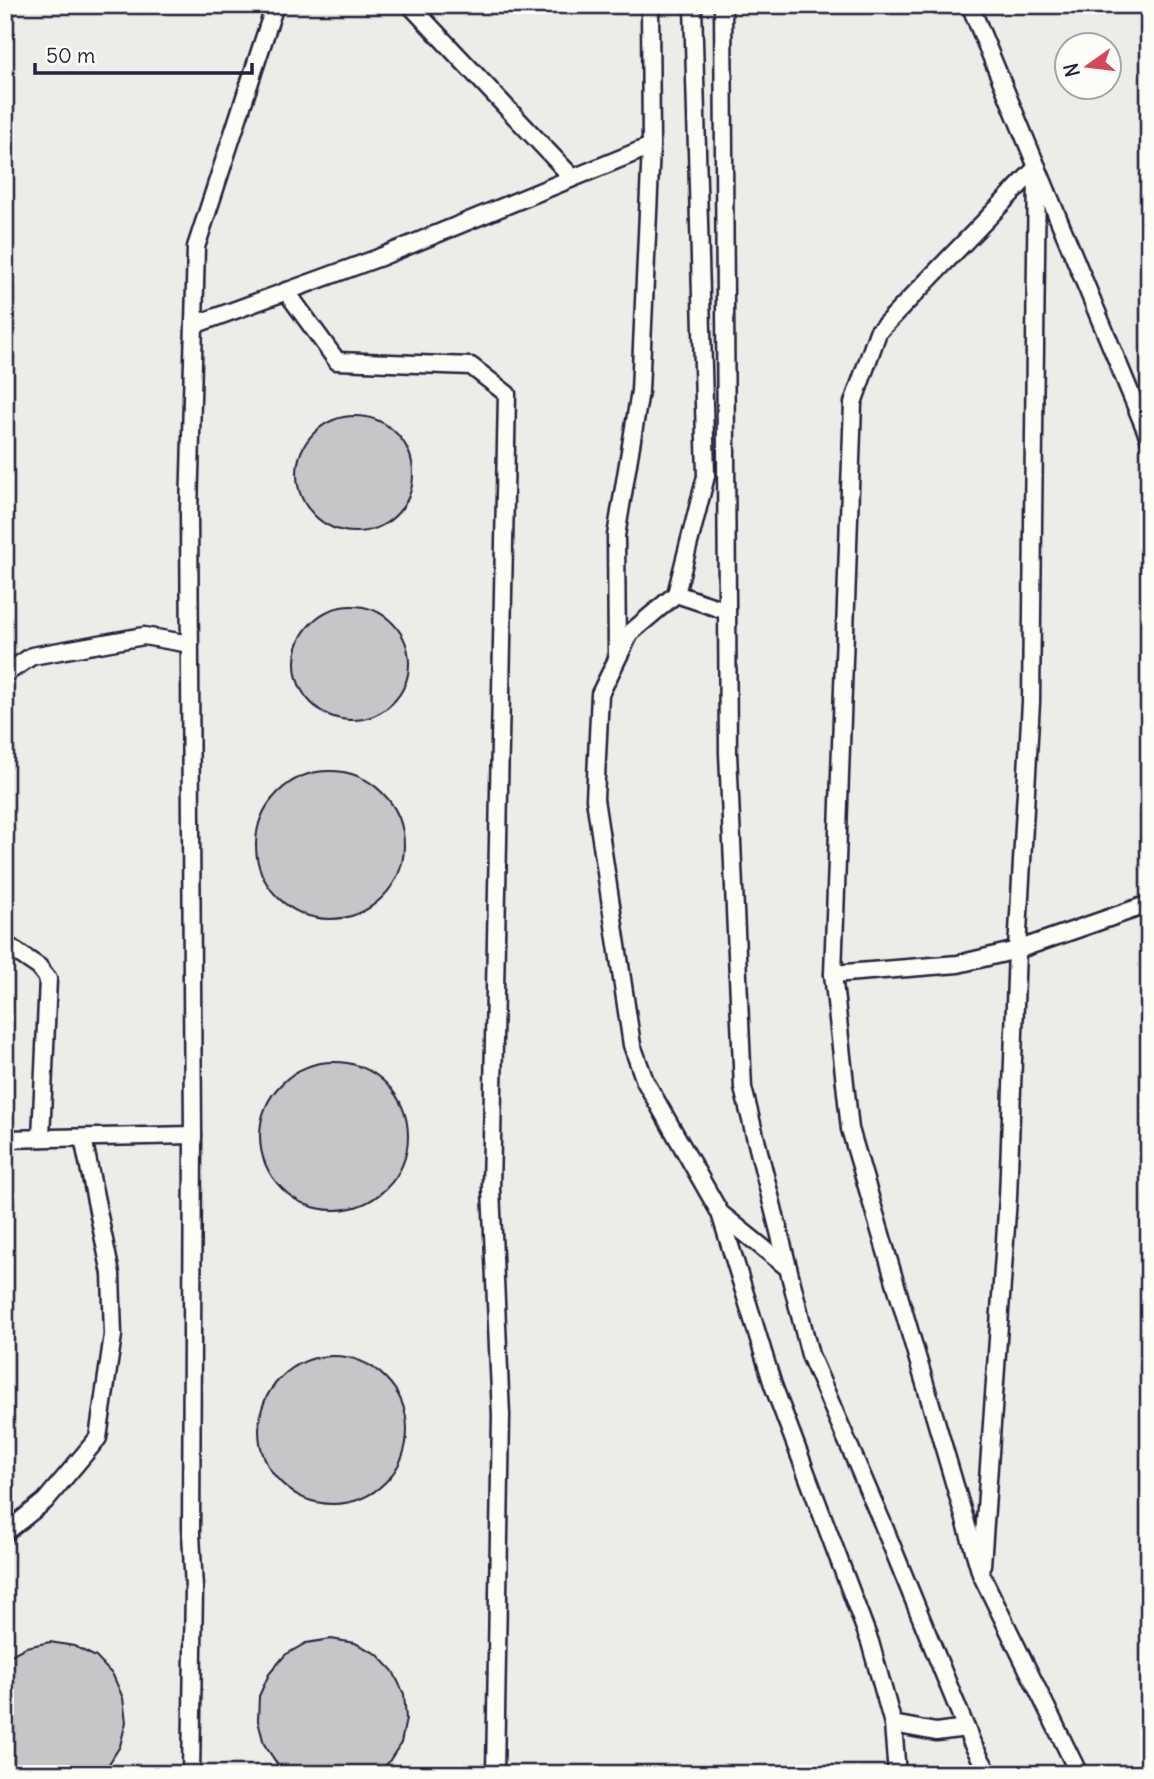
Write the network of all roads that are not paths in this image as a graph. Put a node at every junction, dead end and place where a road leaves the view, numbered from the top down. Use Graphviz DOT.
graph roads {
  1 [pos="275,5"];
  2 [pos="410,5"];
  3 [pos="650,5"];
  4 [pos="692,5"];
  5 [pos="723,5"];
  6 [pos="970,5"];
  7 [pos="651,146"];
  8 [pos="1037,167"];
  9 [pos="572,177"];
  10 [pos="286,291"];
  11 [pos="194,325"];
  12 [pos="1149,438"];
  13 [pos="676,594"];
  14 [pos="727,611"];
  15 [pos="190,643"];
  16 [pos="617,660"];
  17 [pos="5,674"];
  18 [pos="1149,904"];
  19 [pos="5,944"];
  20 [pos="1017,950"];
  21 [pos="833,974"];
  22 [pos="193,1135"];
  23 [pos="41,1138"];
  24 [pos="83,1138"];
  25 [pos="5,1139"];
  26 [pos="720,1213"];
  27 [pos="788,1268"];
  28 [pos="5,1533"];
  29 [pos="981,1574"];
  30 [pos="892,1724"];
  31 [pos="966,1728"];
  32 [pos="191,1774"];
  33 [pos="495,1774"];
  34 [pos="897,1774"];
  35 [pos="989,1774"];
  36 [pos="1079,1774"];
  1 -- 11 [label="lane"];
  2 -- 9 [label="lane"];
  3 -- 7 [label="lane"];
  4 -- 13 [label="lane"];
  5 -- 14 [label="lane"];
  6 -- 8 [label="lane"];
  7 -- 9 [label="lane"];
  7 -- 16 [label="lane"];
  8 -- 12 [label="lane"];
  8 -- 20 [label="lane"];
  8 -- 21 [label="lane"];
  9 -- 10 [label="lane"];
  10 -- 11 [label="lane"];
  10 -- 33 [label="lane"];
  11 -- 15 [label="lane"];
  13 -- 14 [label="lane"];
  13 -- 16 [label="lane"];
  14 -- 27 [label="lane"];
  15 -- 17 [label="lane"];
  15 -- 22 [label="lane"];
  16 -- 26 [label="lane"];
  18 -- 20 [label="lane"];
  19 -- 23 [label="lane"];
  20 -- 21 [label="lane"];
  20 -- 29 [label="lane"];
  21 -- 29 [label="lane"];
  22 -- 24 [label="lane"];
  22 -- 32 [label="lane"];
  23 -- 24 [label="lane"];
  23 -- 25 [label="lane"];
  24 -- 28 [label="lane"];
  26 -- 27 [label="lane"];
  26 -- 30 [label="lane"];
  27 -- 31 [label="lane"];
  29 -- 36 [label="lane"];
  30 -- 31 [label="lane"];
  30 -- 34 [label="lane"];
  31 -- 35 [label="lane"];
}
